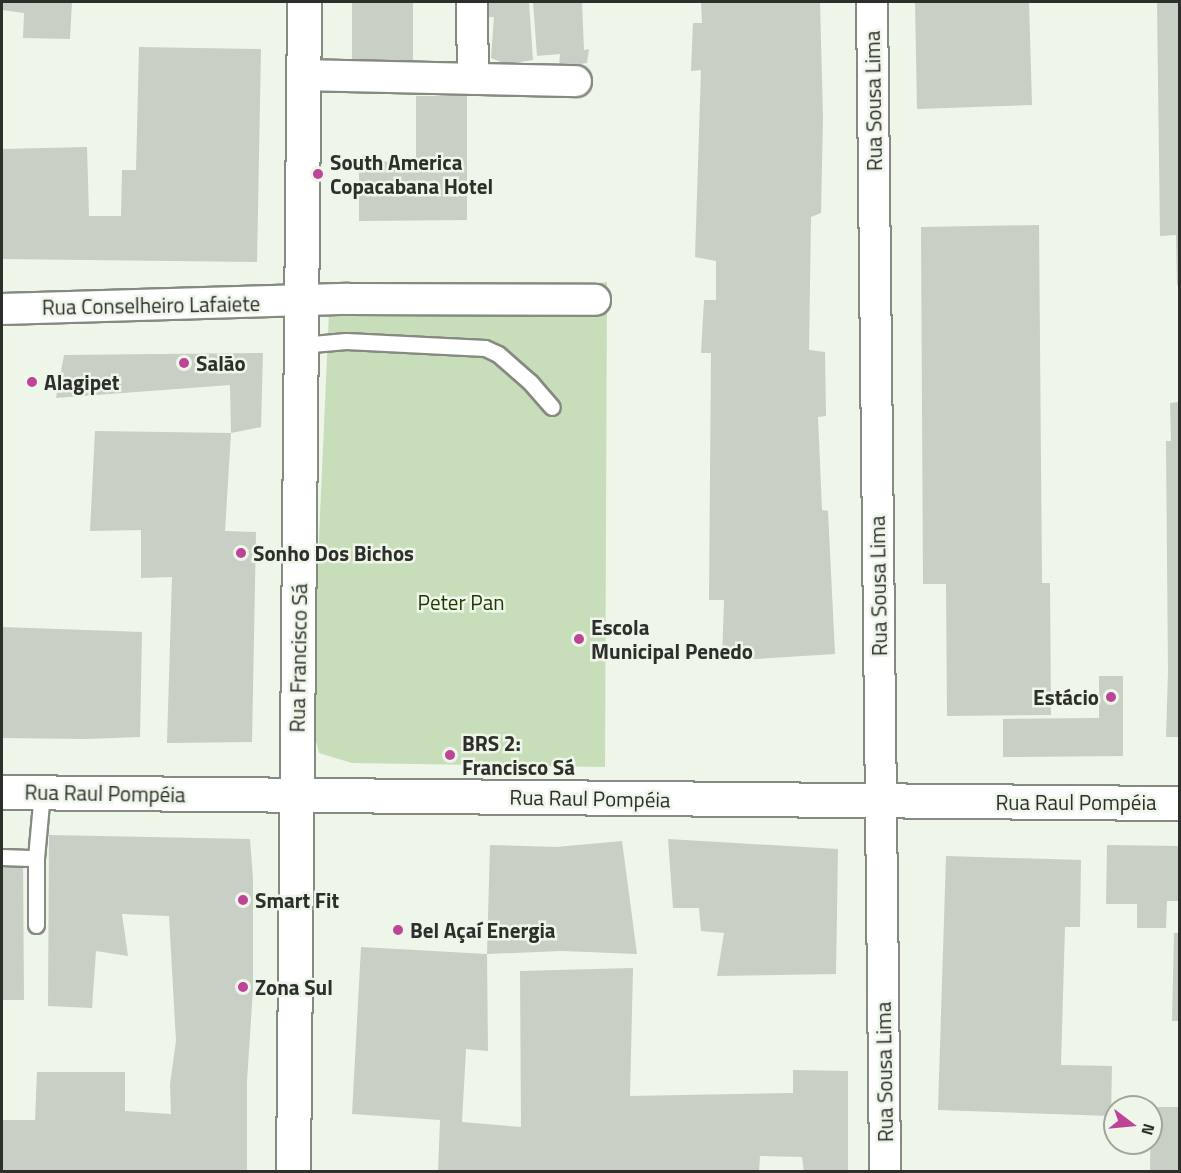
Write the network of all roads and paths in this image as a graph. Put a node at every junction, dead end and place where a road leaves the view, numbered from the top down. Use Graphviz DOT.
graph roads {
  1 [pos="304,2"];
  2 [pos="472,2"];
  3 [pos="872,2"];
  4 [pos="303,75"];
  5 [pos="473,78"];
  6 [pos="576,81"];
  7 [pos="595,300"];
  8 [pos="302,302"];
  9 [pos="2,309"];
  10 [pos="301,345"];
  11 [pos="552,407"];
  12 [pos="2,792"];
  13 [pos="42,792"];
  14 [pos="297,795"];
  15 [pos="881,801"];
  16 [pos="1179,803"];
  17 [pos="2,857"];
  18 [pos="36,858"];
  19 [pos="36,925"];
  20 [pos="293,1172"];
  21 [pos="885,1172"];
  1 -- 4 [label="main road, Rua Francisco Sá"];
  2 -- 5 [label="street"];
  3 -- 15 [label="street, Rua Sousa Lima"];
  4 -- 5 [label="street"];
  4 -- 8 [label="main road, Rua Francisco Sá"];
  5 -- 6 [label="street"];
  7 -- 8 [label="street, Rua Conselheiro Lafaiete"];
  8 -- 9 [label="street, Rua Conselheiro Lafaiete"];
  8 -- 10 [label="main road, Rua Francisco Sá"];
  10 -- 11 [label="lane"];
  10 -- 14 [label="main road, Rua Francisco Sá"];
  12 -- 13 [label="main road, Rua Raul Pompéia"];
  13 -- 14 [label="main road, Rua Raul Pompéia"];
  13 -- 18 [label="lane"];
  14 -- 15 [label="main road, Rua Raul Pompéia"];
  14 -- 20 [label="main road, Rua Francisco Sá"];
  15 -- 16 [label="main road, Rua Raul Pompéia"];
  15 -- 21 [label="street, Rua Sousa Lima"];
  17 -- 18 [label="lane"];
  18 -- 19 [label="lane"];
}
